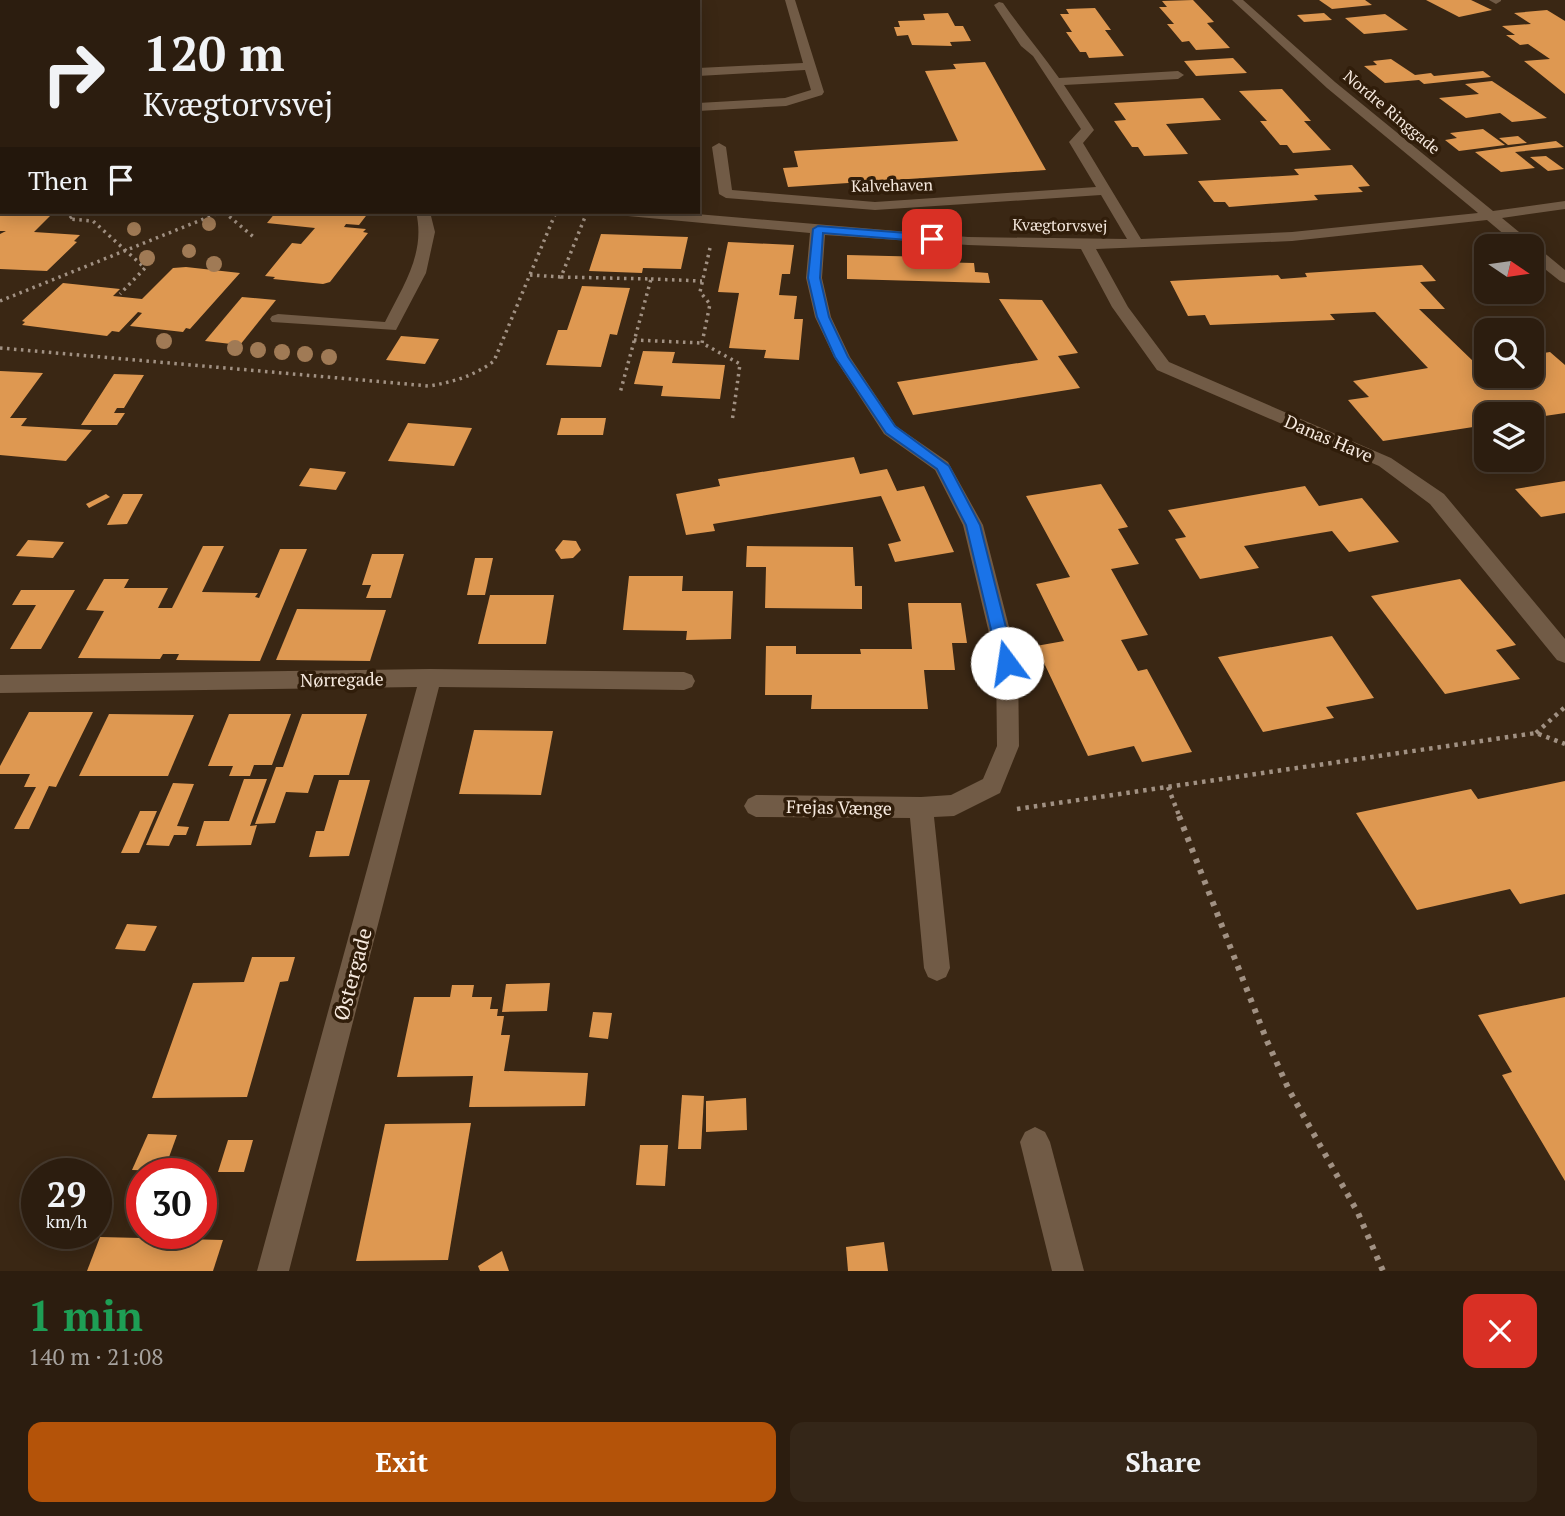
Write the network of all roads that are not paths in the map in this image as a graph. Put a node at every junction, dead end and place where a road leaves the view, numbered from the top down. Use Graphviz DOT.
graph roads {
  1 [pos="790,0"];
  2 [pos="1237,0"];
  3 [pos="999,5"];
  4 [pos="810,66"];
  5 [pos="700,72"];
  6 [pos="1178,75"];
  7 [pos="1056,82"];
  8 [pos="700,107"];
  9 [pos="719,148"];
  10 [pos="1105,191"];
  11 [pos="1565,205"];
  12 [pos="424,214"];
  13 [pos="650,214"];
  14 [pos="1491,216"];
  15 [pos="818,229"];
  16 [pos="1512,234"];
  17 [pos="1086,243"];
  18 [pos="1136,243"];
  19 [pos="1544,260"];
  20 [pos="1565,278"];
  21 [pos="278,319"];
  22 [pos="1565,654"];
  23 [pos="430,678"];
  24 [pos="684,681"];
  25 [pos="0,684"];
  26 [pos="756,806"];
  27 [pos="921,808"];
  28 [pos="937,968"];
  29 [pos="1035,1142"];
  30 [pos="273,1271"];
  31 [pos="1068,1271"];
  1 -- 4 [label="street"];
  2 -- 14 [label="street, Nordre Ringgade"];
  3 -- 7 [label="street"];
  4 -- 5 [label="street"];
  4 -- 8 [label="street"];
  6 -- 7 [label="street"];
  7 -- 10 [label="street"];
  9 -- 10 [label="street, Kalvehaven"];
  10 -- 18 [label="street"];
  11 -- 14 [label="street, Kvægtorvsvej"];
  12 -- 21 [label="street"];
  13 -- 15 [label="street, Kvægtorvsvej"];
  14 -- 16 [label="street, Nordre Ringgade"];
  14 -- 18 [label="street, Kvægtorvsvej"];
  15 -- 17 [label="street, Kvægtorvsvej"];
  15 -- 27 [label="street, Frejas Vænge"];
  17 -- 18 [label="street, Kvægtorvsvej"];
  17 -- 22 [label="street, Danas Have"];
  19 -- 20 [label="street, Nordre Ringgade"];
  23 -- 24 [label="street, Nørregade"];
  23 -- 25 [label="street, Nørregade"];
  23 -- 30 [label="street, Østergade"];
  26 -- 27 [label="street, Frejas Vænge"];
  27 -- 28 [label="street"];
  29 -- 31 [label="street"];
}
